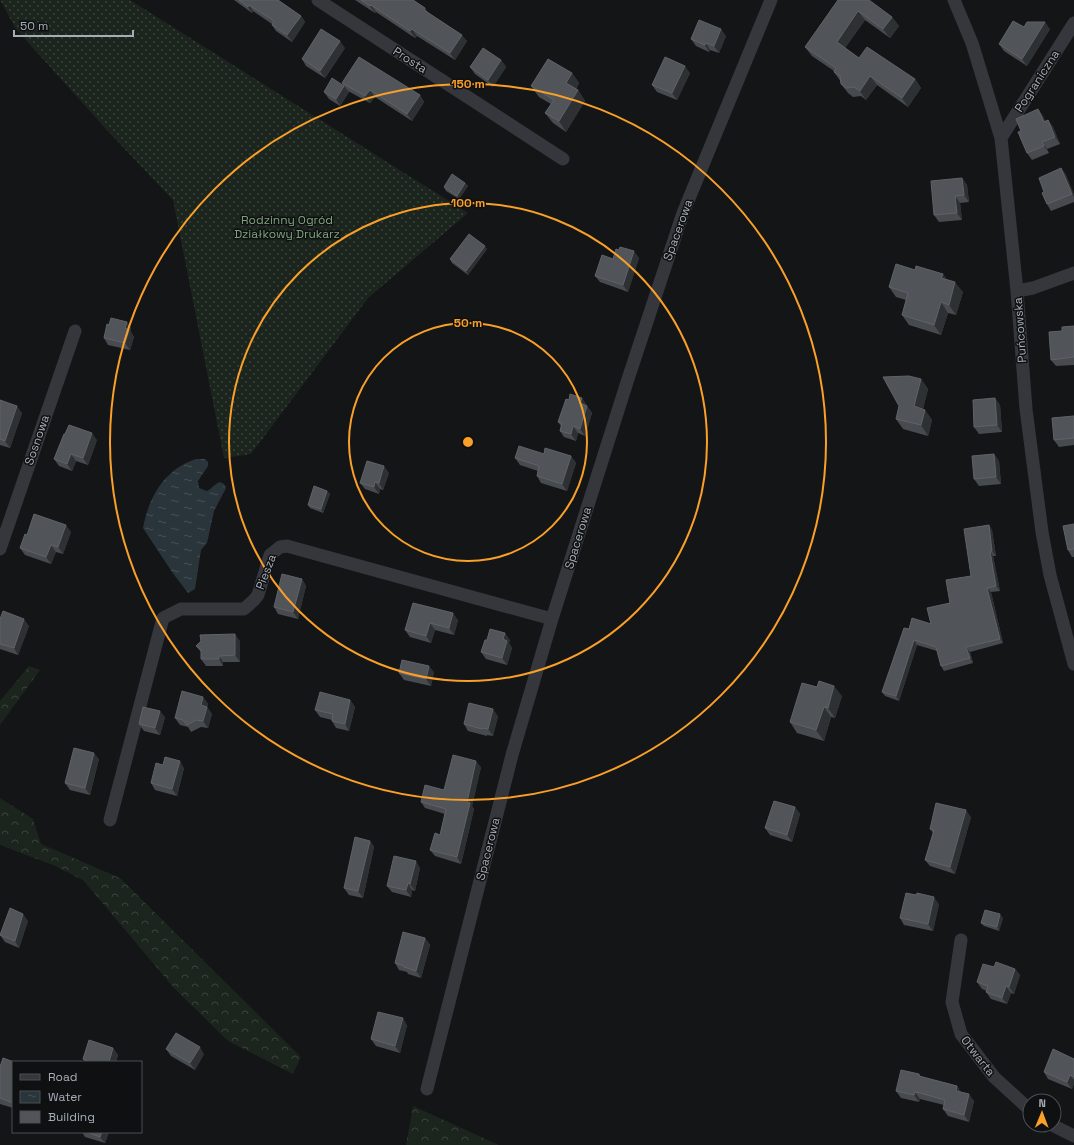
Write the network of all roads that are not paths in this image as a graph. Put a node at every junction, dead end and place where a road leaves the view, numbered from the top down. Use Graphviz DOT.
graph roads {
  1 [pos="318,0"];
  2 [pos="771,0"];
  3 [pos="954,0"];
  4 [pos="1074,23"];
  5 [pos="1001,138"];
  6 [pos="563,159"];
  7 [pos="1074,273"];
  8 [pos="1017,290"];
  9 [pos="75,331"];
  10 [pos="0,549"];
  11 [pos="552,619"];
  12 [pos="1074,664"];
  13 [pos="110,820"];
  14 [pos="961,940"];
  15 [pos="427,1090"];
  16 [pos="1022,1103"];
  17 [pos="1062,1130"];
  18 [pos="1074,1136"];
  1 -- 6 [label="street, Prosta"];
  2 -- 11 [label="street, Spacerowa"];
  3 -- 5 [label="street, Puńcowska"];
  4 -- 5 [label="street, Pograniczna"];
  5 -- 8 [label="street, Puńcowska"];
  7 -- 8 [label="street"];
  8 -- 12 [label="street, Puńcowska"];
  9 -- 10 [label="street, Sosnowa"];
  11 -- 13 [label="street, Piesza"];
  11 -- 15 [label="street, Spacerowa"];
  14 -- 16 [label="street, Otwarta"];
  17 -- 18 [label="street"];
}
